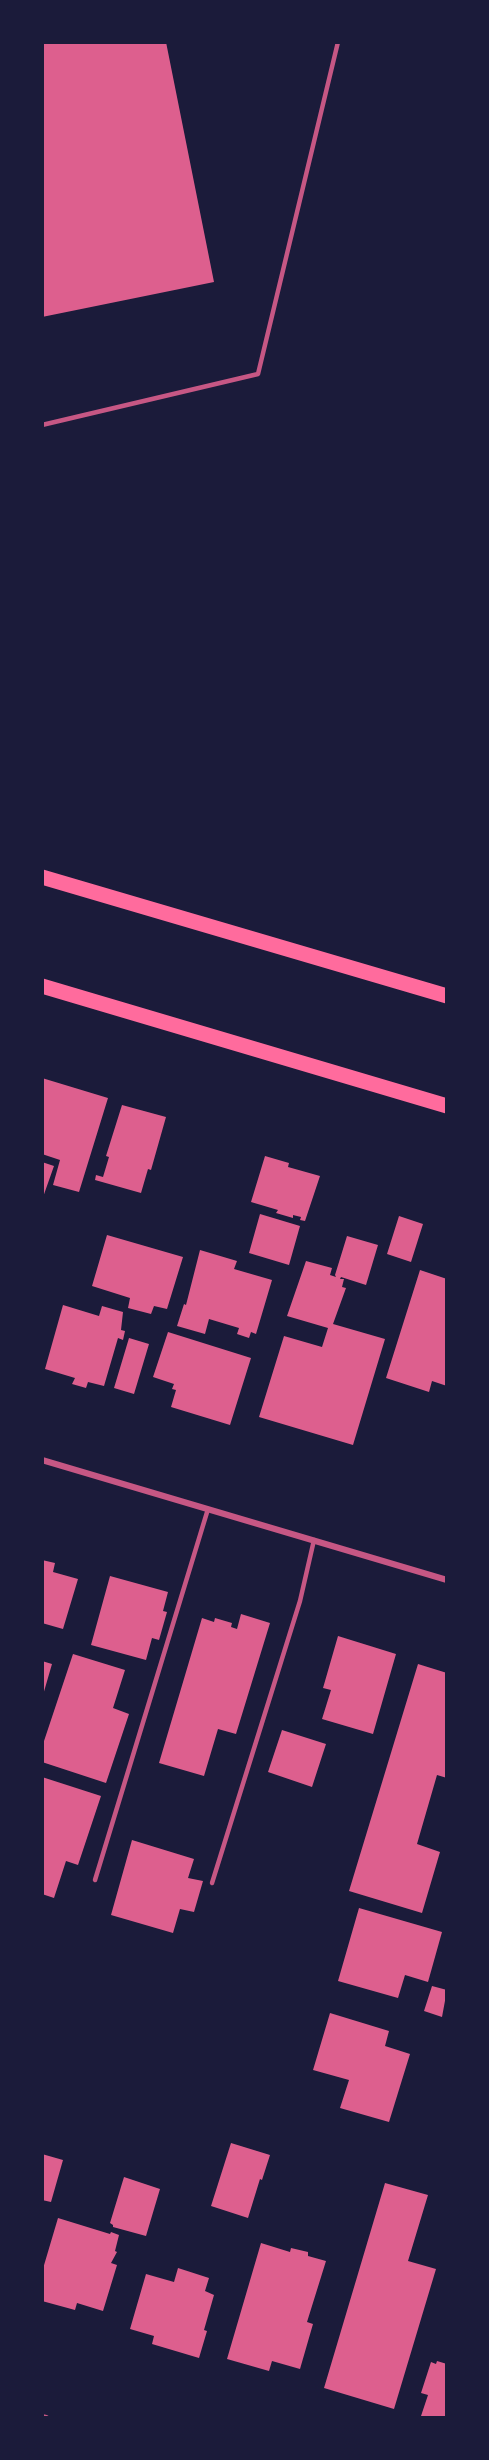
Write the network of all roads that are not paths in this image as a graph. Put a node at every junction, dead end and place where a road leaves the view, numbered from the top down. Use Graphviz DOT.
graph roads {
  1 [pos="338,42"];
  2 [pos="42,425"];
  3 [pos="42,877"];
  4 [pos="42,986"];
  5 [pos="447,996"];
  6 [pos="447,1106"];
  7 [pos="42,1460"];
  8 [pos="208,1509"];
  9 [pos="314,1540"];
  10 [pos="447,1580"];
  11 [pos="95,1880"];
  12 [pos="212,1883"];
  1 -- 2 [label="lane"];
  3 -- 5 [label="main road"];
  4 -- 6 [label="main road"];
  7 -- 8 [label="street"];
  8 -- 9 [label="street"];
  8 -- 11 [label="lane"];
  9 -- 10 [label="street"];
  9 -- 12 [label="lane"];
}
